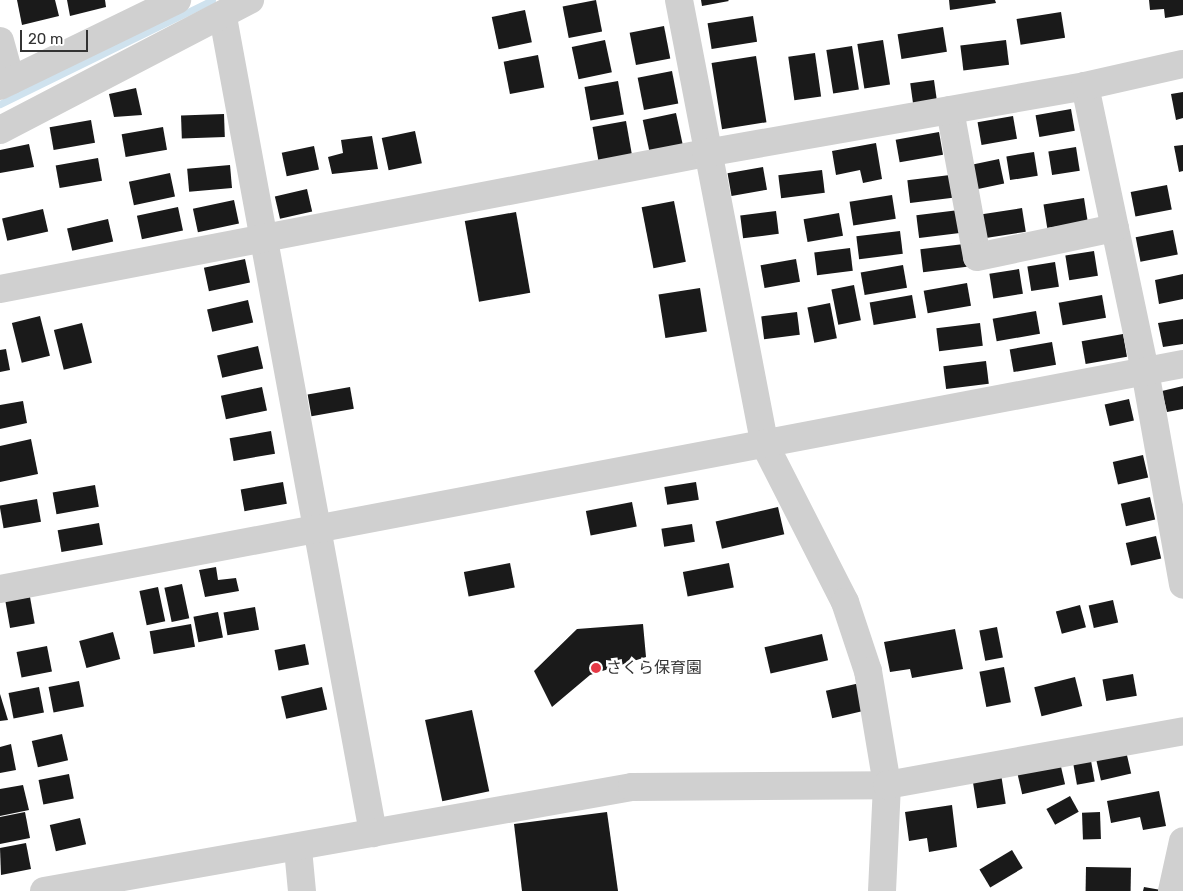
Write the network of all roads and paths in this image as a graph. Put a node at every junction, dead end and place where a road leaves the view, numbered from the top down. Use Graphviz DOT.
graph roads {
  1 [pos="177,0"];
  2 [pos="250,0"];
  3 [pos="680,0"];
  4 [pos="223,17"];
  5 [pos="0,41"];
  6 [pos="1183,64"];
  7 [pos="5,84"];
  8 [pos="1085,86"];
  9 [pos="950,110"];
  10 [pos="0,130"];
  11 [pos="706,153"];
  12 [pos="1115,228"];
  13 [pos="263,240"];
  14 [pos="0,289"];
  15 [pos="1183,364"];
  16 [pos="1145,371"];
  17 [pos="764,446"];
  18 [pos="314,530"];
  19 [pos="1183,586"];
  20 [pos="0,589"];
  21 [pos="1183,731"];
  22 [pos="887,785"];
  23 [pos="373,833"];
  24 [pos="1183,841"];
  25 [pos="298,849"];
  26 [pos="44,891"];
  27 [pos="302,891"];
  28 [pos="882,891"];
  29 [pos="1172,891"];
  1 -- 7 [label="street"];
  2 -- 4 [label="street"];
  3 -- 11 [label="street"];
  4 -- 10 [label="street"];
  4 -- 13 [label="street"];
  5 -- 7 [label="street"];
  6 -- 8 [label="street"];
  8 -- 9 [label="street"];
  8 -- 12 [label="street"];
  9 -- 11 [label="street"];
  9 -- 12 [label="street"];
  11 -- 13 [label="street"];
  11 -- 17 [label="street"];
  12 -- 16 [label="street"];
  13 -- 14 [label="street"];
  13 -- 18 [label="street"];
  15 -- 16 [label="street"];
  16 -- 17 [label="street"];
  16 -- 19 [label="street"];
  17 -- 18 [label="street"];
  17 -- 22 [label="street"];
  18 -- 20 [label="street"];
  18 -- 23 [label="street"];
  21 -- 22 [label="street"];
  22 -- 23 [label="street"];
  22 -- 28 [label="street"];
  23 -- 25 [label="street"];
  24 -- 29 [label="street"];
  25 -- 26 [label="street"];
  25 -- 27 [label="street"];
}
